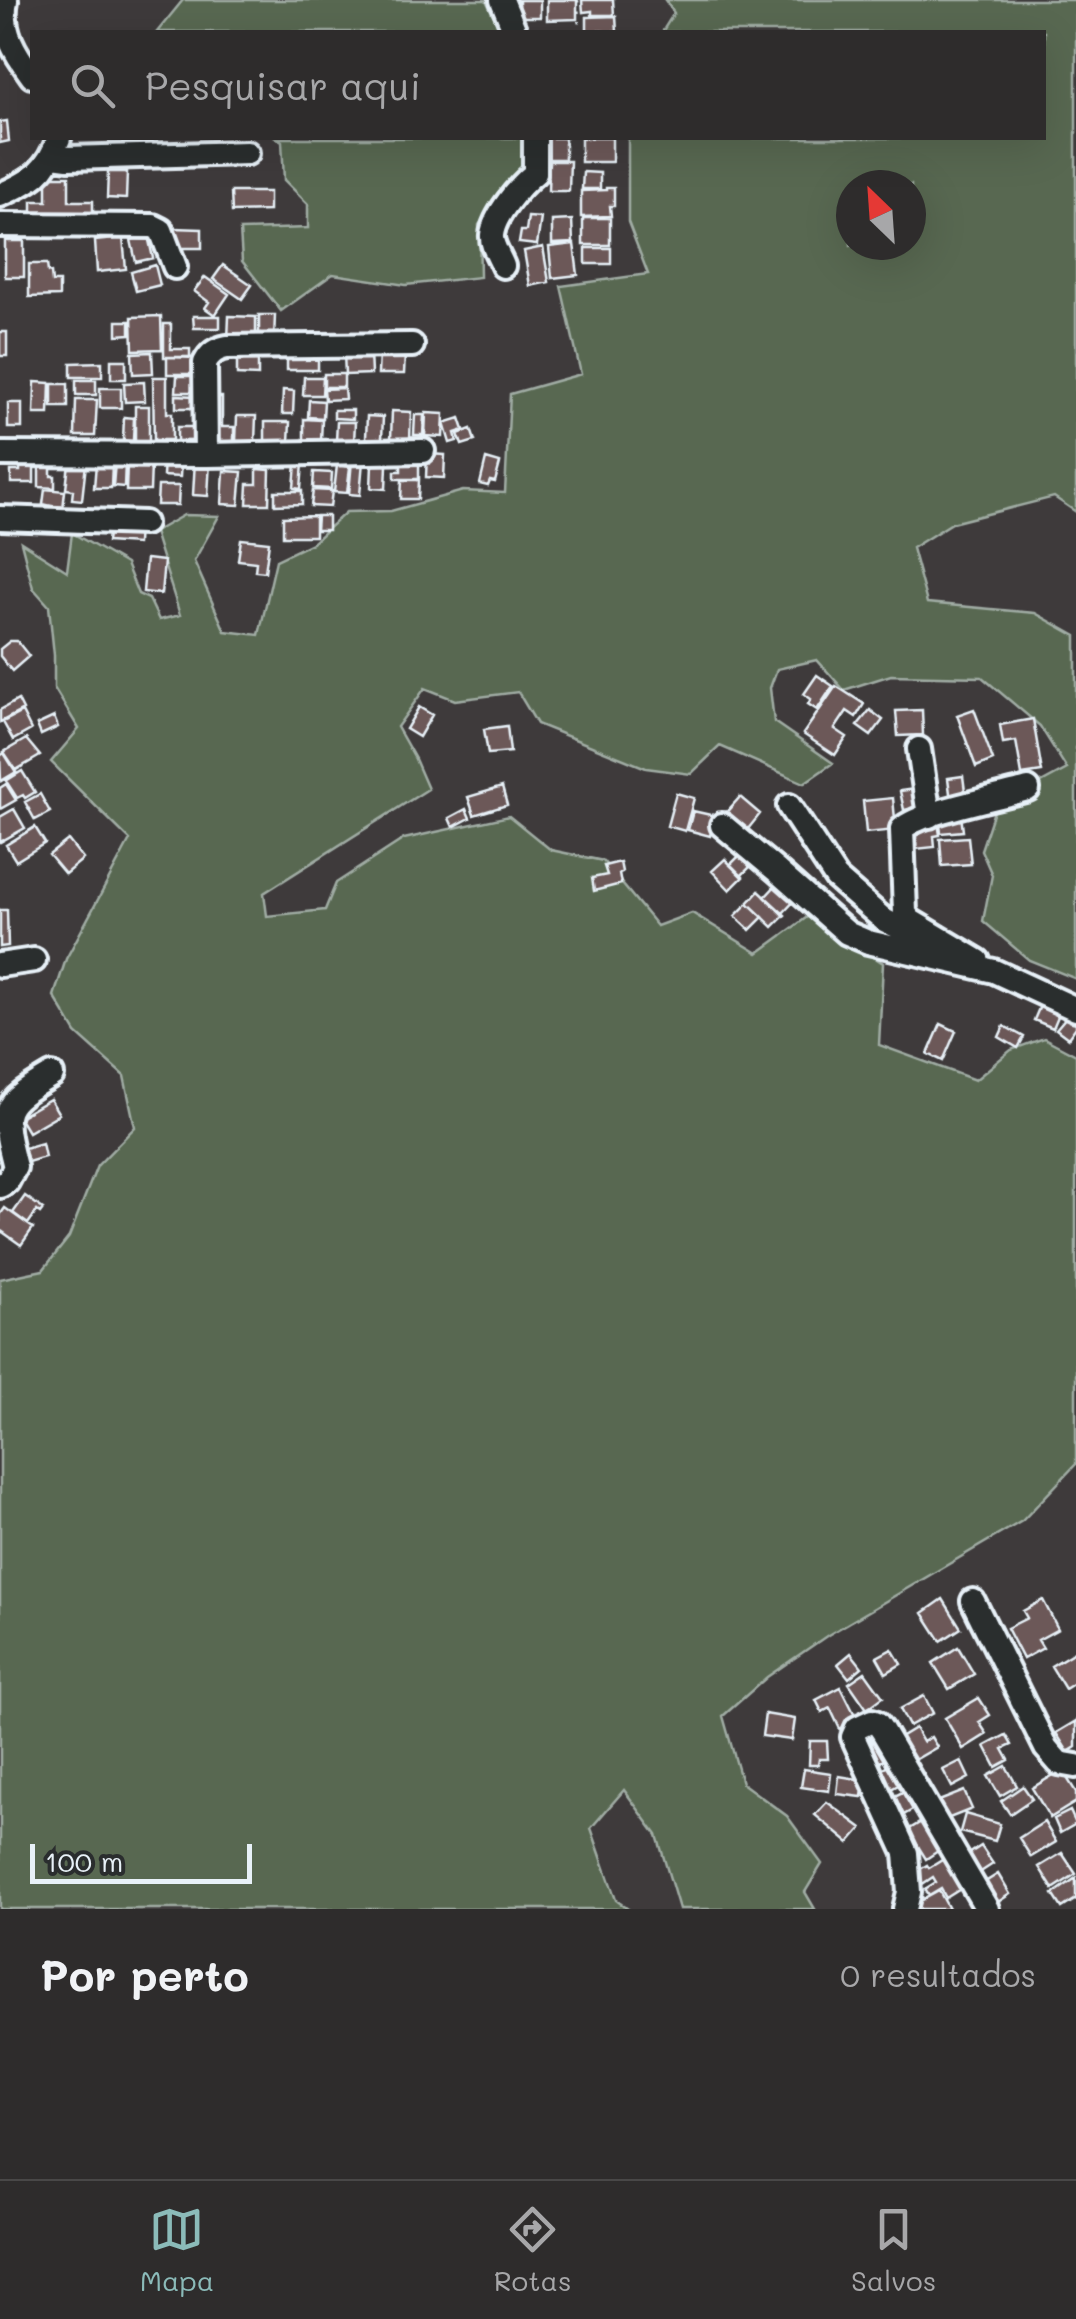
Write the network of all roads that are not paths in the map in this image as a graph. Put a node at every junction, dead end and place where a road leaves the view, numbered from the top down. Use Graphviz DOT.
graph roads {
  1 [pos="6,0"];
  2 [pos="502,0"];
  3 [pos="514,30"];
  4 [pos="30,73"];
  5 [pos="535,140"];
  6 [pos="56,147"];
  7 [pos="248,153"];
  8 [pos="0,196"];
  9 [pos="0,225"];
  10 [pos="503,266"];
  11 [pos="175,267"];
  12 [pos="412,345"];
  13 [pos="423,451"];
  14 [pos="0,454"];
  15 [pos="206,455"];
  16 [pos="0,518"];
  17 [pos="144,523"];
  18 [pos="920,749"];
  19 [pos="1028,789"];
  20 [pos="789,806"];
  21 [pos="929,816"];
  22 [pos="722,825"];
  23 [pos="953,946"];
  24 [pos="34,960"];
  25 [pos="0,965"];
  26 [pos="994,971"];
  27 [pos="1076,1009"];
  28 [pos="52,1075"];
  29 [pos="0,1186"];
  30 [pos="973,1601"];
  31 [pos="1076,1766"];
  32 [pos="906,1909"];
  33 [pos="987,1909"];
  1 -- 4 [label="street"];
  2 -- 3 [label="street"];
  5 -- 10 [label="street"];
  6 -- 7 [label="street"];
  6 -- 8 [label="street"];
  9 -- 11 [label="street"];
  12 -- 15 [label="street"];
  13 -- 15 [label="street"];
  14 -- 15 [label="street"];
  16 -- 17 [label="street"];
  18 -- 21 [label="street"];
  19 -- 21 [label="street"];
  20 -- 23 [label="street"];
  21 -- 23 [label="street"];
  22 -- 26 [label="street"];
  23 -- 26 [label="street"];
  24 -- 25 [label="street"];
  26 -- 27 [label="street"];
  28 -- 29 [label="street"];
  30 -- 31 [label="street"];
  32 -- 33 [label="street"];
}
